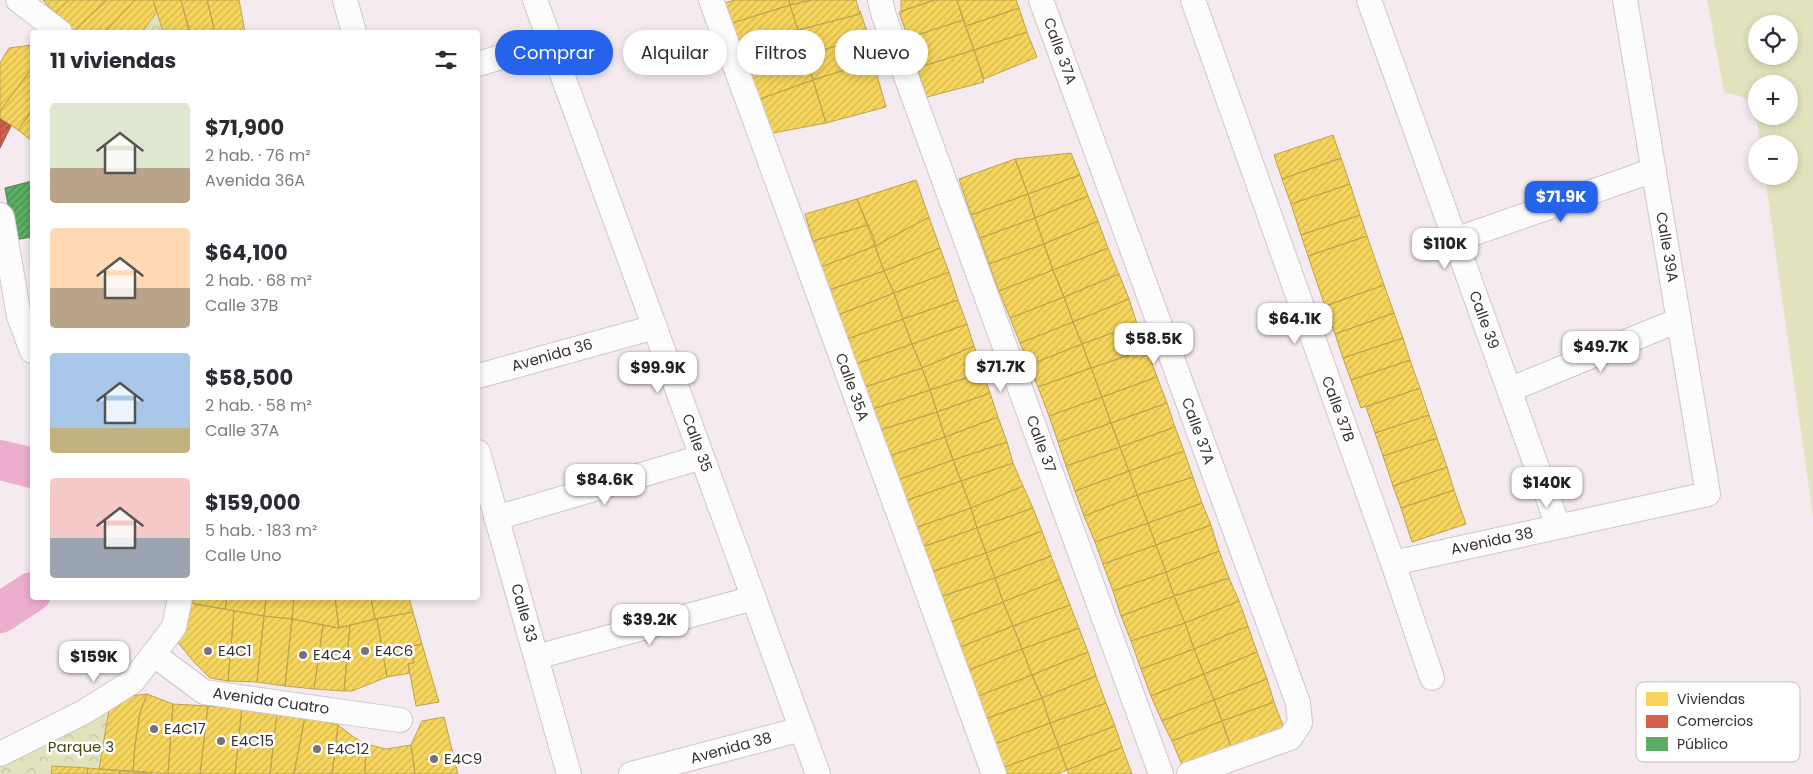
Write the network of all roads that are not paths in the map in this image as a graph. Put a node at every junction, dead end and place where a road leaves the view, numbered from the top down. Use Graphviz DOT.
graph roads {
  1 [pos="18,0"];
  2 [pos="345,0"];
  3 [pos="536,0"];
  4 [pos="711,0"];
  5 [pos="880,0"];
  6 [pos="1041,0"];
  7 [pos="1193,0"];
  8 [pos="1369,0"];
  9 [pos="1625,0"];
  10 [pos="57,30"];
  11 [pos="353,30"];
  12 [pos="547,30"];
  13 [pos="495,59"];
  14 [pos="480,63"];
  15 [pos="563,75"];
  16 [pos="1654,170"];
  17 [pos="0,215"];
  18 [pos="1455,240"];
  19 [pos="1679,320"];
  20 [pos="655,327"];
  21 [pos="30,346"];
  22 [pos="480,375"];
  23 [pos="1509,390"];
  24 [pos="702,457"];
  25 [pos="480,459"];
  26 [pos="1708,494"];
  27 [pos="496,518"];
  28 [pos="1558,526"];
  29 [pos="1393,563"];
  30 [pos="754,598"];
  31 [pos="180,600"];
  32 [pos="153,654"];
  33 [pos="536,657"];
  34 [pos="1432,678"];
  35 [pos="400,720"];
  36 [pos="802,730"];
  37 [pos="0,754"];
  38 [pos="570,774"];
  39 [pos="631,774"];
  40 [pos="818,774"];
  41 [pos="994,774"];
  42 [pos="1161,774"];
  43 [pos="1189,774"];
  1 -- 10 [label="street"];
  2 -- 11 [label="street"];
  3 -- 12 [label="street, Calle 35"];
  4 -- 41 [label="street, Calle 35A"];
  5 -- 42 [label="street, Calle 37"];
  6 -- 43 [label="street, Calle 37A"];
  7 -- 29 [label="street, Calle 37B"];
  8 -- 18 [label="street, Calle 39"];
  9 -- 16 [label="street, Calle 39A"];
  13 -- 14 [label="street"];
  15 -- 20 [label="street, Calle 35"];
  16 -- 18 [label="street"];
  16 -- 19 [label="street, Calle 39A"];
  17 -- 21 [label="street"];
  18 -- 23 [label="street, Calle 39"];
  19 -- 23 [label="street"];
  19 -- 26 [label="street, Calle 39A"];
  20 -- 22 [label="street, Avenida 36"];
  20 -- 24 [label="street, Calle 35"];
  23 -- 28 [label="street, Calle 39"];
  24 -- 27 [label="street"];
  24 -- 30 [label="street, Calle 35"];
  25 -- 27 [label="street, Calle 33"];
  26 -- 28 [label="street, Avenida 38"];
  27 -- 33 [label="street, Calle 33"];
  28 -- 29 [label="street, Avenida 38"];
  29 -- 34 [label="street, Calle 37B"];
  30 -- 33 [label="street"];
  30 -- 36 [label="street, Calle 35"];
  31 -- 32 [label="street"];
  32 -- 35 [label="street, Avenida Cuatro"];
  32 -- 37 [label="street"];
  33 -- 38 [label="street, Calle 33"];
  36 -- 39 [label="street, Avenida 38"];
  36 -- 40 [label="street, Calle 35"];
}
